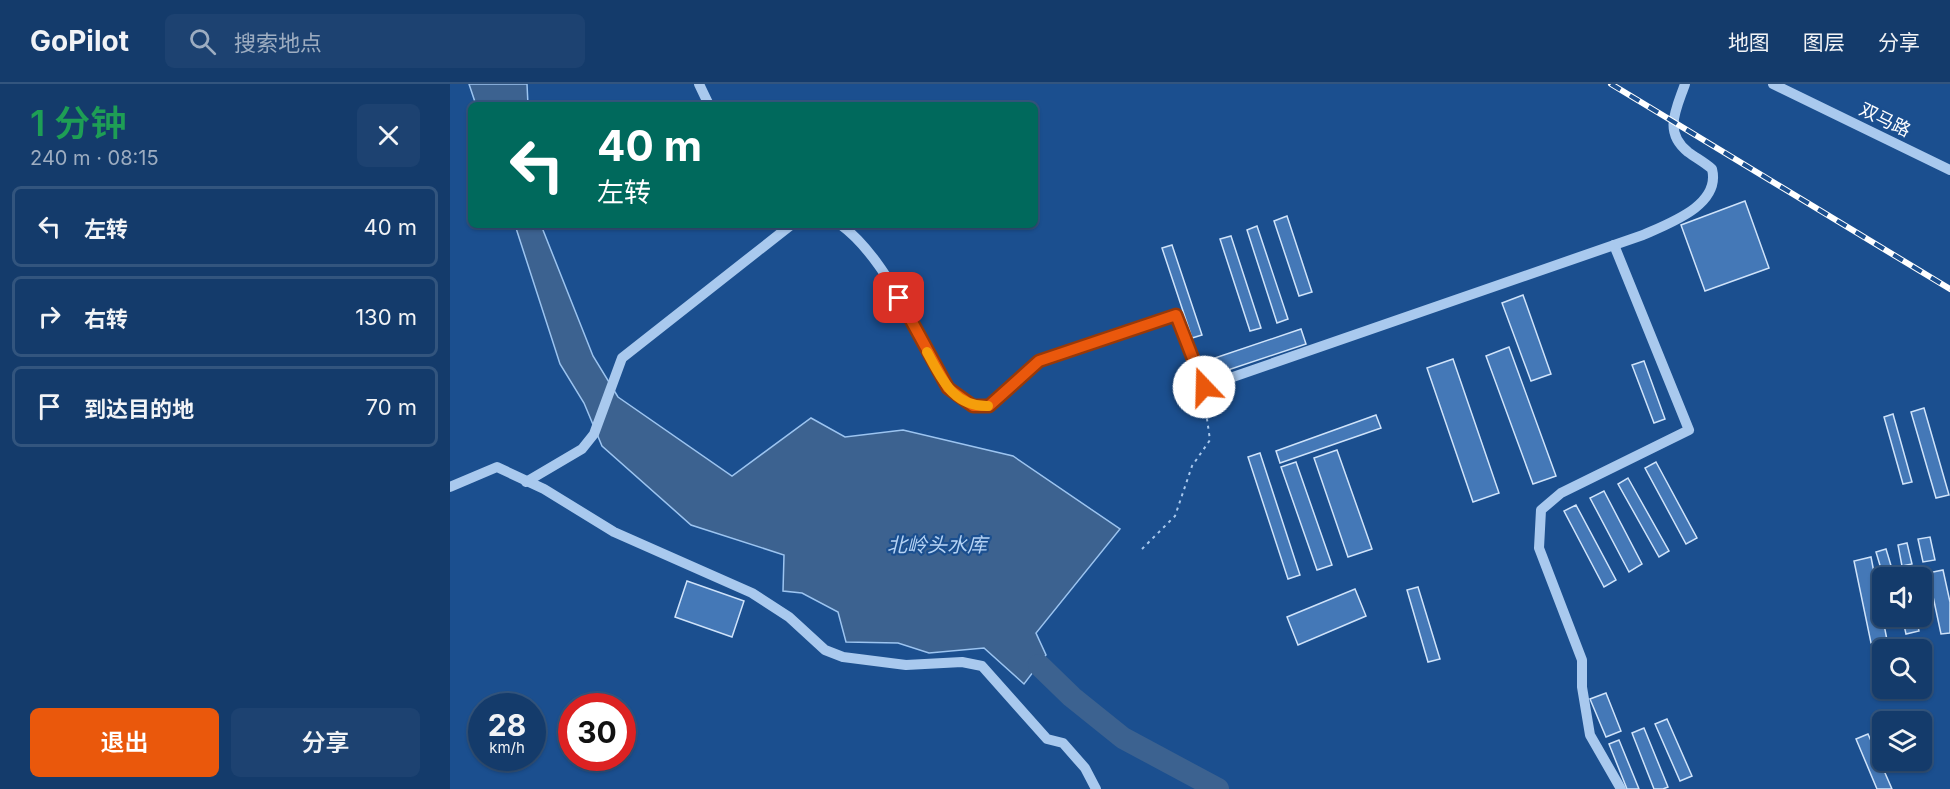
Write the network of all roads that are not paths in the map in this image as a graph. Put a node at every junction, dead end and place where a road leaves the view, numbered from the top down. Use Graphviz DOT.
graph roads {
  1 [pos="699,84"];
  2 [pos="1685,84"];
  3 [pos="1773,84"];
  4 [pos="708,102"];
  5 [pos="1950,170"];
  6 [pos="784,228"];
  7 [pos="845,228"];
  8 [pos="1614,245"];
  9 [pos="526,482"];
  10 [pos="450,487"];
  11 [pos="1096,789"];
  12 [pos="1621,789"];
  1 -- 4 [label="street"];
  2 -- 8 [label="street"];
  3 -- 5 [label="street, 双马路"];
  6 -- 9 [label="street"];
  7 -- 8 [label="street"];
  8 -- 12 [label="street"];
  9 -- 10 [label="street"];
  9 -- 11 [label="street"];
}
